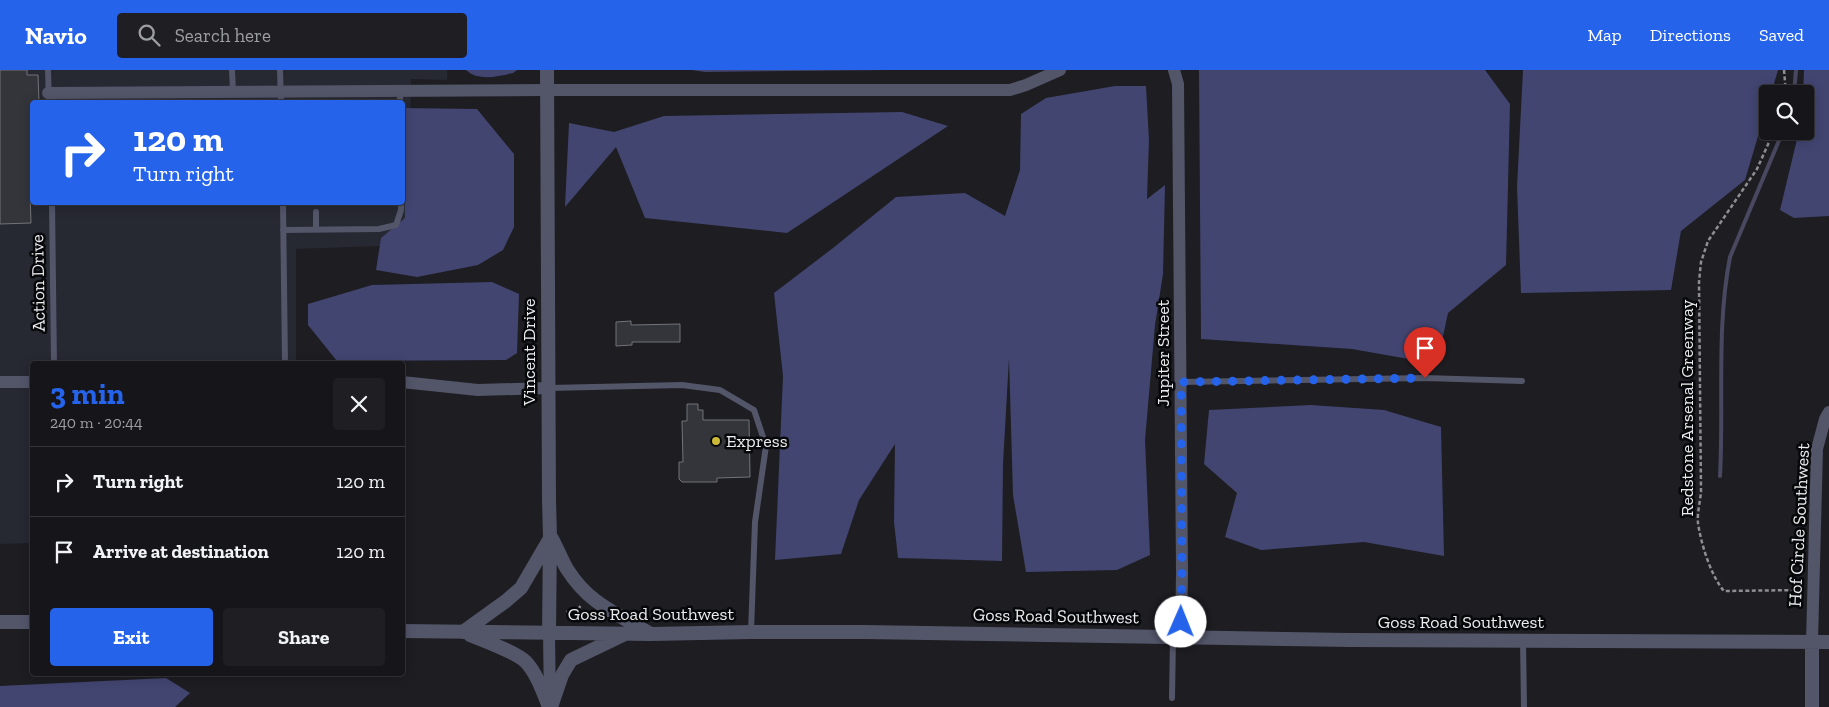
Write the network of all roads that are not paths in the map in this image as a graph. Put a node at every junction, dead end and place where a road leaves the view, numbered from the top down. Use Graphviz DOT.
graph roads {
  1 [pos="48,70"];
  2 [pos="232,70"];
  3 [pos="280,70"];
  4 [pos="547,70"];
  5 [pos="1060,70"];
  6 [pos="1174,70"];
  7 [pos="547,90"];
  8 [pos="233,91"];
  9 [pos="400,96"];
  10 [pos="281,97"];
  11 [pos="49,98"];
  12 [pos="52,205"];
  13 [pos="283,205"];
  14 [pos="401,205"];
  15 [pos="316,212"];
  16 [pos="316,229"];
  17 [pos="283,230"];
  18 [pos="54,361"];
  19 [pos="285,361"];
  20 [pos="1522,381"];
  21 [pos="0,382"];
  22 [pos="30,382"];
  23 [pos="405,382"];
  24 [pos="1181,382"];
  25 [pos="548,388"];
  26 [pos="1829,412"];
  27 [pos="550,537"];
  28 [pos="0,622"];
  29 [pos="30,622"];
  30 [pos="405,631"];
  31 [pos="463,632"];
  32 [pos="751,632"];
  33 [pos="549,633"];
  34 [pos="626,634"];
  35 [pos="651,634"];
  36 [pos="1177,636"];
  37 [pos="1523,640"];
  38 [pos="1812,642"];
  39 [pos="1829,642"];
  40 [pos="1172,698"];
  41 [pos="550,707"];
  42 [pos="1524,707"];
  43 [pos="1812,707"];
  1 -- 11 [label="lane"];
  2 -- 8 [label="lane"];
  3 -- 10 [label="lane"];
  4 -- 7 [label="street, Vincent Drive"];
  5 -- 7 [label="street"];
  6 -- 24 [label="street, Jupiter Street"];
  7 -- 9 [label="street"];
  7 -- 25 [label="street, Vincent Drive"];
  8 -- 10 [label="street"];
  8 -- 11 [label="street"];
  9 -- 10 [label="street"];
  12 -- 18 [label="lane, Action Drive"];
  13 -- 17 [label="lane"];
  14 -- 16 [label="lane"];
  15 -- 16 [label="lane"];
  16 -- 17 [label="lane"];
  17 -- 19 [label="lane"];
  20 -- 24 [label="lane"];
  21 -- 22 [label="street"];
  23 -- 25 [label="street"];
  24 -- 36 [label="street, Jupiter Street"];
  25 -- 27 [label="street, Vincent Drive"];
  25 -- 32 [label="lane"];
  26 -- 38 [label="street, Hof Circle Southwest"];
  27 -- 31 [label="street"];
  27 -- 33 [label="street, Vincent Drive"];
  27 -- 35 [label="street"];
  28 -- 29 [label="street"];
  30 -- 31 [label="street, Goss Road Southwest"];
  31 -- 33 [label="street, Goss Road Southwest"];
  31 -- 41 [label="street"];
  32 -- 35 [label="street, Goss Road Southwest"];
  32 -- 36 [label="street, Goss Road Southwest"];
  33 -- 34 [label="street, Goss Road Southwest"];
  33 -- 41 [label="street"];
  34 -- 35 [label="street, Goss Road Southwest"];
  34 -- 41 [label="street"];
  36 -- 37 [label="street, Goss Road Southwest"];
  36 -- 40 [label="lane"];
  37 -- 38 [label="street, Goss Road Southwest"];
  37 -- 42 [label="lane"];
  38 -- 39 [label="street, Goss Road Southwest"];
  38 -- 43 [label="street"];
}
